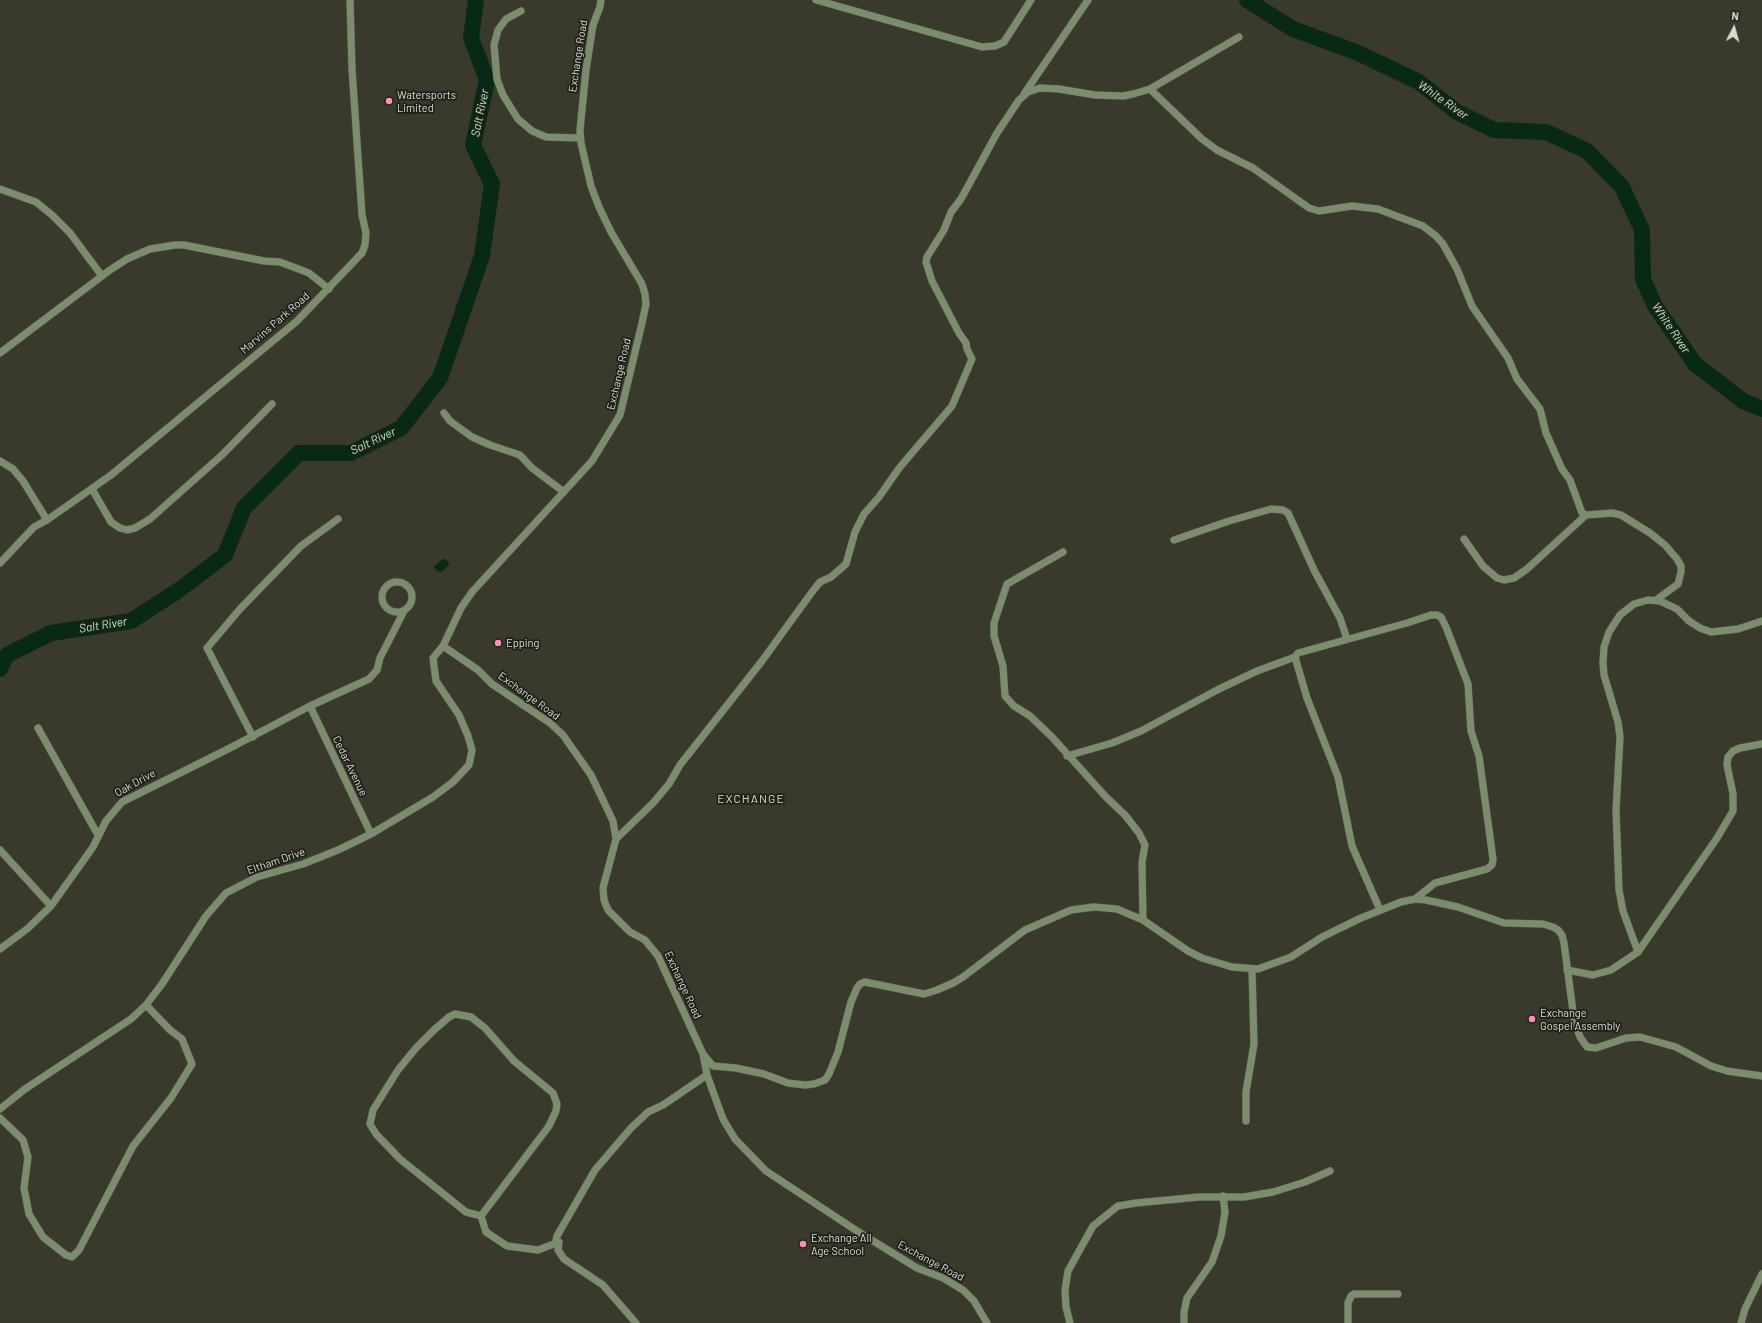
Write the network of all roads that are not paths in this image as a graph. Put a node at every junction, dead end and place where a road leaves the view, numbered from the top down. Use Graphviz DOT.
graph roads {
  1 [pos="350,0"];
  2 [pos="601,0"];
  3 [pos="816,0"];
  4 [pos="1088,0"];
  5 [pos="1027,2"];
  6 [pos="521,11"];
  7 [pos="1239,37"];
  8 [pos="1150,89"];
  9 [pos="1023,96"];
  10 [pos="580,138"];
  11 [pos="0,189"];
  12 [pos="102,276"];
  13 [pos="329,289"];
  14 [pos="0,354"];
  15 [pos="272,404"];
  16 [pos="444,413"];
  17 [pos="0,461"];
  18 [pos="92,489"];
  19 [pos="564,492"];
  20 [pos="1586,515"];
  21 [pos="338,519"];
  22 [pos="47,520"];
  23 [pos="1464,539"];
  24 [pos="1174,540"];
  25 [pos="1063,552"];
  26 [pos="0,563"];
  27 [pos="1656,600"];
  28 [pos="392,611"];
  29 [pos="404,611"];
  30 [pos="1762,621"];
  31 [pos="397,625"];
  32 [pos="1347,639"];
  33 [pos="443,646"];
  34 [pos="1295,657"];
  35 [pos="310,706"];
  36 [pos="38,728"];
  37 [pos="253,737"];
  38 [pos="1762,744"];
  39 [pos="1067,756"];
  40 [pos="371,834"];
  41 [pos="98,835"];
  42 [pos="616,839"];
  43 [pos="0,850"];
  44 [pos="1415,899"];
  45 [pos="51,906"];
  46 [pos="1380,910"];
  47 [pos="1143,920"];
  48 [pos="0,949"];
  49 [pos="1638,952"];
  50 [pos="1252,969"];
  51 [pos="1567,970"];
  52 [pos="146,1005"];
  53 [pos="703,1054"];
  54 [pos="707,1075"];
  55 [pos="1762,1076"];
  56 [pos="0,1109"];
  57 [pos="0,1118"];
  58 [pos="1246,1122"];
  59 [pos="1330,1171"];
  60 [pos="1224,1196"];
  61 [pos="481,1216"];
  62 [pos="559,1242"];
  63 [pos="1762,1274"];
  64 [pos="1398,1294"];
  65 [pos="636,1323"];
  66 [pos="987,1323"];
  67 [pos="1070,1323"];
  68 [pos="1184,1323"];
  69 [pos="1348,1323"];
  70 [pos="1740,1323"];
  1 -- 13 [label="street, Marvins Park Road"];
  2 -- 10 [label="street, Exchange Road"];
  3 -- 5 [label="street"];
  4 -- 9 [label="street"];
  6 -- 10 [label="street"];
  7 -- 8 [label="street"];
  8 -- 9 [label="street"];
  8 -- 20 [label="street"];
  9 -- 42 [label="street"];
  10 -- 19 [label="street, Exchange Road"];
  11 -- 12 [label="street"];
  12 -- 13 [label="street"];
  12 -- 14 [label="street"];
  13 -- 18 [label="street, Marvins Park Road"];
  15 -- 18 [label="street"];
  16 -- 19 [label="street"];
  17 -- 22 [label="street"];
  18 -- 22 [label="street, Marvins Park Road"];
  19 -- 33 [label="street, Exchange Road"];
  20 -- 23 [label="street"];
  20 -- 27 [label="street"];
  21 -- 37 [label="street"];
  22 -- 26 [label="street, Marvins Park Road"];
  24 -- 32 [label="street"];
  25 -- 39 [label="street"];
  27 -- 30 [label="street"];
  27 -- 49 [label="street"];
  28 -- 29 [label="street"];
  28 -- 29 [label="street"];
  28 -- 31 [label="street"];
  29 -- 31 [label="street, Oak Drive"];
  31 -- 35 [label="street, Oak Drive"];
  32 -- 34 [label="street"];
  32 -- 44 [label="street"];
  33 -- 40 [label="street, Eltham Drive"];
  33 -- 42 [label="street, Exchange Road"];
  34 -- 39 [label="street"];
  34 -- 46 [label="street"];
  35 -- 37 [label="street, Oak Drive"];
  35 -- 40 [label="street, Cedar Avenue"];
  36 -- 41 [label="street"];
  37 -- 41 [label="street, Oak Drive"];
  38 -- 49 [label="street"];
  39 -- 47 [label="street"];
  40 -- 52 [label="street, Eltham Drive"];
  41 -- 45 [label="street, Oak Drive"];
  42 -- 53 [label="street, Exchange Road"];
  43 -- 45 [label="street"];
  44 -- 46 [label="street"];
  44 -- 51 [label="street"];
  45 -- 48 [label="street, Oak Drive"];
  46 -- 50 [label="street"];
  47 -- 50 [label="street"];
  47 -- 53 [label="street"];
  49 -- 51 [label="street"];
  50 -- 58 [label="street"];
  51 -- 55 [label="street"];
  52 -- 56 [label="street, Eltham Drive"];
  52 -- 57 [label="street"];
  53 -- 54 [label="street, Exchange Road"];
  54 -- 62 [label="street"];
  54 -- 66 [label="street, Exchange Road"];
  59 -- 60 [label="street"];
  60 -- 67 [label="street"];
  60 -- 68 [label="street"];
  61 -- 61 [label="street"];
  61 -- 62 [label="street"];
  62 -- 65 [label="street"];
  63 -- 70 [label="street"];
  64 -- 69 [label="street"];
}
